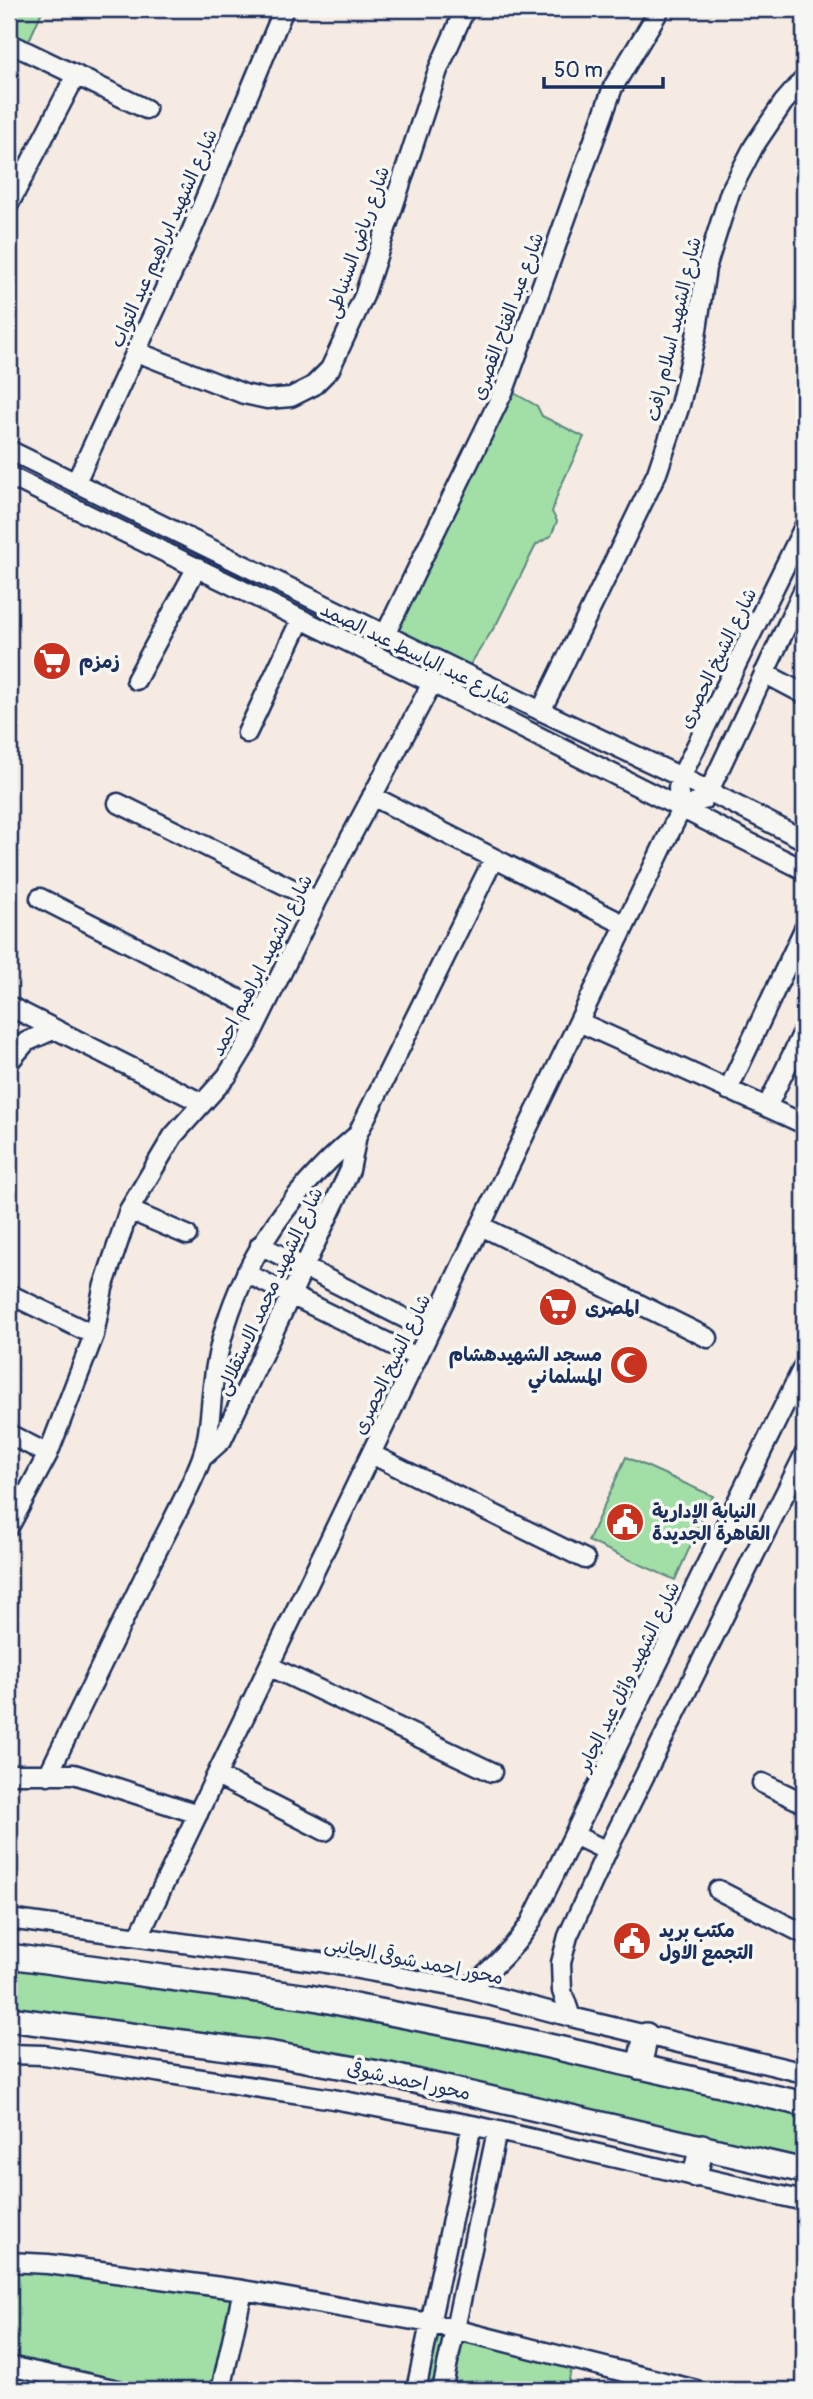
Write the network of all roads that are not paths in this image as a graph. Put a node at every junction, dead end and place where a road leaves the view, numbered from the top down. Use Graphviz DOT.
graph roads {
  1 [pos="284,9"];
  2 [pos="465,9"];
  3 [pos="660,9"];
  4 [pos="9,43"];
  5 [pos="76,75"];
  6 [pos="804,79"];
  7 [pos="146,109"];
  8 [pos="9,204"];
  9 [pos="137,352"];
  10 [pos="9,450"];
  11 [pos="9,476"];
  12 [pos="76,482"];
  13 [pos="804,527"];
  14 [pos="197,567"];
  15 [pos="804,589"];
  16 [pos="301,619"];
  17 [pos="385,635"];
  18 [pos="764,673"];
  19 [pos="136,680"];
  20 [pos="432,683"];
  21 [pos="804,694"];
  22 [pos="541,711"];
  23 [pos="247,733"];
  24 [pos="681,777"];
  25 [pos="709,791"];
  26 [pos="372,796"];
  27 [pos="118,803"];
  28 [pos="681,809"];
  29 [pos="804,840"];
  30 [pos="494,858"];
  31 [pos="804,870"];
  32 [pos="40,898"];
  33 [pos="317,901"];
  34 [pos="625,925"];
  35 [pos="804,929"];
  36 [pos="9,1006"];
  37 [pos="262,1012"];
  38 [pos="579,1022"];
  39 [pos="55,1029"];
  40 [pos="804,1030"];
  41 [pos="9,1062"];
  42 [pos="728,1090"];
  43 [pos="202,1103"];
  44 [pos="767,1107"];
  45 [pos="804,1125"];
  46 [pos="357,1135"];
  47 [pos="129,1210"];
  48 [pos="481,1226"];
  49 [pos="187,1235"];
  50 [pos="260,1245"];
  51 [pos="304,1267"];
  52 [pos="246,1273"];
  53 [pos="9,1294"];
  54 [pos="291,1294"];
  55 [pos="430,1331"];
  56 [pos="94,1335"];
  57 [pos="708,1338"];
  58 [pos="417,1357"];
  59 [pos="804,1365"];
  60 [pos="9,1434"];
  61 [pos="48,1454"];
  62 [pos="371,1454"];
  63 [pos="804,1455"];
  64 [pos="202,1457"];
  65 [pos="9,1527"];
  66 [pos="585,1559"];
  67 [pos="269,1666"];
  68 [pos="492,1772"];
  69 [pos="9,1774"];
  70 [pos="48,1776"];
  71 [pos="216,1776"];
  72 [pos="762,1783"];
  73 [pos="804,1803"];
  74 [pos="198,1814"];
  75 [pos="325,1831"];
  76 [pos="574,1835"];
  77 [pos="607,1851"];
  78 [pos="718,1890"];
  79 [pos="9,1919"];
  80 [pos="804,1934"];
  81 [pos="139,1936"];
  82 [pos="9,1955"];
  83 [pos="466,1989"];
  84 [pos="571,2017"];
  85 [pos="9,2019"];
  86 [pos="646,2035"];
  87 [pos="9,2054"];
  88 [pos="639,2067"];
  89 [pos="804,2073"];
  90 [pos="804,2104"];
  91 [pos="472,2125"];
  92 [pos="497,2131"];
  93 [pos="702,2146"];
  94 [pos="804,2171"];
  95 [pos="695,2175"];
  96 [pos="804,2201"];
  97 [pos="9,2262"];
  98 [pos="243,2290"];
  99 [pos="430,2323"];
  100 [pos="455,2329"];
  101 [pos="9,2366"];
  102 [pos="118,2390"];
  103 [pos="221,2390"];
  104 [pos="416,2390"];
  105 [pos="442,2390"];
  106 [pos="696,2390"];
  1 -- 9 [label="street, شارع الشهيد ابراهيم عبد التواب"];
  2 -- 9 [label="street, شارع رياض السنباطى"];
  3 -- 17 [label="street, شارع عبد الفتاح القصرى"];
  4 -- 5 [label="street"];
  5 -- 7 [label="street"];
  5 -- 8 [label="street"];
  6 -- 22 [label="street, شارع الشهيد اسلام رافت"];
  9 -- 12 [label="street, شارع الشهيد ابراهيم عبد التواب"];
  10 -- 12 [label="street, شارع عبد الباسط عبد الصمد"];
  11 -- 14 [label="street, شارع عبد الباسط عبد الصمد"];
  12 -- 17 [label="street, شارع عبد الباسط عبد الصمد"];
  13 -- 24 [label="street, شارع الشيخ الحصرى"];
  14 -- 16 [label="street, شارع عبد الباسط عبد الصمد"];
  14 -- 19 [label="street"];
  15 -- 18 [label="street"];
  16 -- 20 [label="street, شارع عبد الباسط عبد الصمد"];
  16 -- 23 [label="street"];
  17 -- 22 [label="street, شارع عبد الباسط عبد الصمد"];
  18 -- 21 [label="street"];
  18 -- 25 [label="street"];
  20 -- 26 [label="street, شارع الشهيد ابراهيم احمد"];
  20 -- 28 [label="street, شارع عبد الباسط عبد الصمد"];
  22 -- 24 [label="street, شارع عبد الباسط عبد الصمد"];
  24 -- 25 [label="street, شارع عبد الباسط عبد الصمد"];
  24 -- 28 [label="street, شارع الشيخ الحصرى"];
  25 -- 28 [label="street"];
  25 -- 29 [label="street, شارع عبد الباسط عبد الصمد"];
  26 -- 30 [label="street"];
  26 -- 33 [label="street, شارع الشهيد ابراهيم احمد"];
  27 -- 33 [label="street"];
  28 -- 31 [label="street, شارع عبد الباسط عبد الصمد"];
  28 -- 34 [label="street, شارع الشيخ الحصرى"];
  30 -- 34 [label="street"];
  30 -- 46 [label="street, شارع الشهيد محمد الاستقلالى"];
  32 -- 37 [label="street"];
  33 -- 37 [label="street, شارع الشهيد ابراهيم احمد"];
  34 -- 38 [label="street, شارع الشيخ الحصرى"];
  35 -- 42 [label="street"];
  36 -- 39 [label="street"];
  37 -- 43 [label="street, شارع الشهيد ابراهيم احمد"];
  38 -- 42 [label="street"];
  38 -- 48 [label="street, شارع الشيخ الحصرى"];
  39 -- 41 [label="street"];
  39 -- 43 [label="street"];
  40 -- 44 [label="street"];
  42 -- 44 [label="street"];
  43 -- 47 [label="street, شارع الشهيد ابراهيم احمد"];
  44 -- 45 [label="street"];
  46 -- 50 [label="street, شارع الشهيد محمد الاستقلالى"];
  46 -- 51 [label="street, شارع الشهيد محمد الاستقلالى"];
  47 -- 49 [label="street"];
  47 -- 56 [label="street, شارع الشهيد ابراهيم احمد"];
  48 -- 55 [label="street, شارع الشيخ الحصرى"];
  48 -- 57 [label="street"];
  50 -- 51 [label="street"];
  50 -- 52 [label="street, شارع الشهيد محمد الاستقلالى"];
  51 -- 54 [label="street, شارع الشهيد محمد الاستقلالى"];
  51 -- 55 [label="street"];
  52 -- 54 [label="street"];
  52 -- 64 [label="street, شارع الشهيد محمد الاستقلالى"];
  53 -- 56 [label="street"];
  54 -- 58 [label="street"];
  54 -- 64 [label="street, شارع الشهيد محمد الاستقلالى"];
  55 -- 58 [label="street, شارع الشيخ الحصرى"];
  56 -- 61 [label="street, شارع الشهيد ابراهيم احمد"];
  58 -- 62 [label="street, شارع الشيخ الحصرى"];
  59 -- 76 [label="street, شارع الشهيد وائل عبد الجابر"];
  60 -- 61 [label="street"];
  61 -- 65 [label="street, شارع الشهيد ابراهيم احمد"];
  62 -- 66 [label="street"];
  62 -- 67 [label="street, شارع الشيخ الحصرى"];
  63 -- 77 [label="street"];
  64 -- 70 [label="street, شارع الشهيد محمد الاستقلالى"];
  67 -- 68 [label="street"];
  67 -- 71 [label="street, شارع الشيخ الحصرى"];
  69 -- 70 [label="street"];
  70 -- 74 [label="street"];
  71 -- 74 [label="street, شارع الشيخ الحصرى"];
  71 -- 75 [label="street"];
  72 -- 73 [label="street"];
  74 -- 81 [label="street, شارع الشيخ الحصرى"];
  76 -- 77 [label="street"];
  76 -- 83 [label="street, شارع الشهيد وائل عبد الجابر"];
  77 -- 84 [label="street"];
  78 -- 80 [label="street"];
  79 -- 81 [label="street, محور احمد شوقى الجانبى"];
  81 -- 83 [label="street, محور احمد شوقى الجانبى"];
  82 -- 88 [label="main road"];
  83 -- 84 [label="street, محور احمد شوقى الجانبى"];
  84 -- 86 [label="street, محور احمد شوقى الجانبى"];
  85 -- 93 [label="main road, محور احمد شوقى"];
  86 -- 88 [label="main road"];
  86 -- 89 [label="street, محور احمد شوقى الجانبى"];
  87 -- 91 [label="street"];
  88 -- 90 [label="main road"];
  91 -- 92 [label="street"];
  91 -- 99 [label="street"];
  92 -- 95 [label="street"];
  92 -- 100 [label="street"];
  93 -- 94 [label="main road, محور احمد شوقى"];
  93 -- 95 [label="main road"];
  95 -- 96 [label="street"];
  97 -- 98 [label="street"];
  98 -- 99 [label="street"];
  98 -- 103 [label="street"];
  99 -- 100 [label="street"];
  99 -- 104 [label="street"];
  100 -- 105 [label="street"];
  100 -- 106 [label="street"];
  101 -- 102 [label="street"];
}
